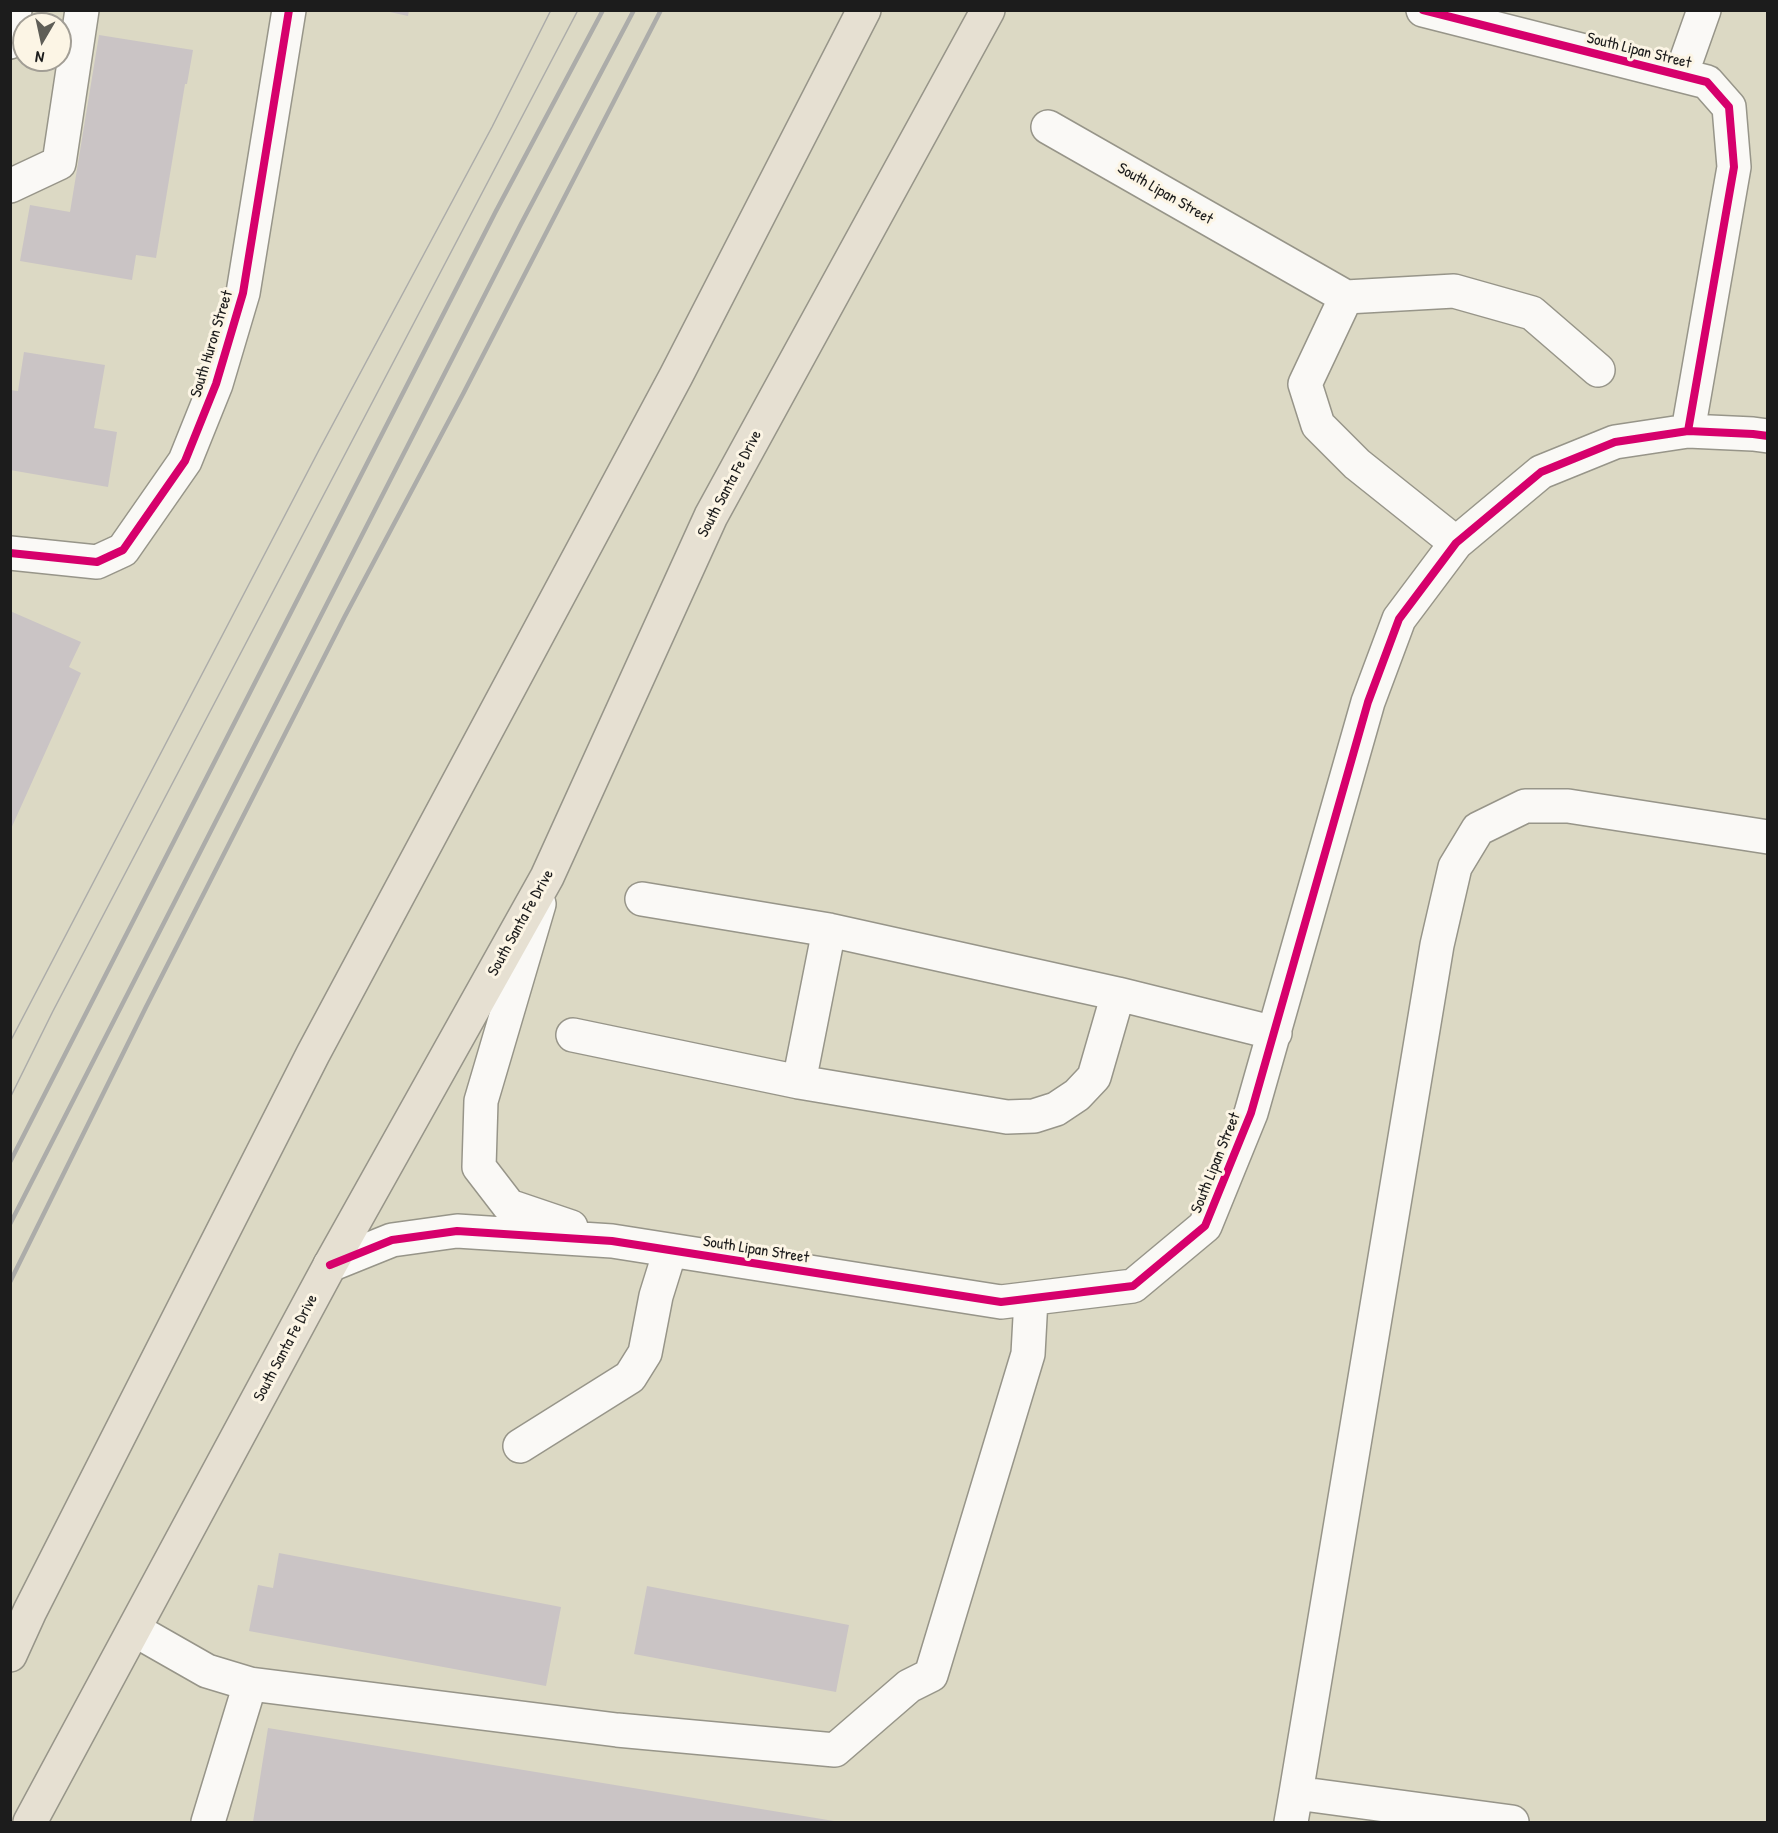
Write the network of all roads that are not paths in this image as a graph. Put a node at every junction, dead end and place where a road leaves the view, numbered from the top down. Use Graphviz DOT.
graph roads {
  1 [pos="15,10"];
  2 [pos="82,10"];
  3 [pos="289,10"];
  4 [pos="839,10"];
  5 [pos="864,10"];
  6 [pos="987,10"];
  7 [pos="1423,10"];
  8 [pos="1704,10"];
  9 [pos="10,42"];
  10 [pos="1681,75"];
  11 [pos="1048,127"];
  12 [pos="804,129"];
  13 [pos="10,186"];
  14 [pos="1346,297"];
  15 [pos="1598,370"];
  16 [pos="1689,431"];
  17 [pos="1767,436"];
  18 [pos="1456,543"];
  19 [pos="10,553"];
  20 [pos="1767,837"];
  21 [pos="547,877"];
  22 [pos="642,899"];
  23 [pos="829,930"];
  24 [pos="1118,994"];
  25 [pos="1275,1033"];
  26 [pos="573,1035"];
  27 [pos="799,1082"];
  28 [pos="612,1241"];
  29 [pos="670,1251"];
  30 [pos="330,1265"];
  31 [pos="1030,1299"];
  32 [pos="520,1446"];
  33 [pos="135,1630"];
  34 [pos="10,1655"];
  35 [pos="250,1684"];
  36 [pos="1293,1808"];
  37 [pos="30,1822"];
  38 [pos="208,1822"];
  39 [pos="1512,1822"];
  1 -- 9 [label="street"];
  2 -- 13 [label="street"];
  3 -- 19 [label="street, South Huron Street"];
  4 -- 12 [label="highway"];
  5 -- 12 [label="highway"];
  6 -- 21 [label="highway, South Santa Fe Drive"];
  7 -- 10 [label="street, South Lipan Street"];
  8 -- 10 [label="street"];
  10 -- 16 [label="street, South Lipan Street"];
  11 -- 14 [label="street, South Lipan Street"];
  12 -- 34 [label="highway"];
  14 -- 15 [label="street"];
  14 -- 18 [label="street"];
  16 -- 17 [label="street, South Lipan Street"];
  16 -- 18 [label="street, South Lipan Street"];
  18 -- 25 [label="street, South Lipan Street"];
  20 -- 36 [label="street"];
  21 -- 28 [label="street, South Lipan Street"];
  21 -- 30 [label="highway, South Santa Fe Drive"];
  22 -- 23 [label="street"];
  23 -- 24 [label="street"];
  23 -- 27 [label="street"];
  24 -- 25 [label="street"];
  24 -- 27 [label="street"];
  25 -- 31 [label="street, South Lipan Street"];
  26 -- 27 [label="street"];
  28 -- 29 [label="street, South Lipan Street"];
  28 -- 30 [label="street, South Lipan Street"];
  29 -- 31 [label="street, South Lipan Street"];
  29 -- 32 [label="street"];
  30 -- 33 [label="highway, South Santa Fe Drive"];
  31 -- 35 [label="street"];
  33 -- 35 [label="street"];
  33 -- 37 [label="highway, South Santa Fe Drive"];
  35 -- 38 [label="street"];
  36 -- 39 [label="street"];
}
